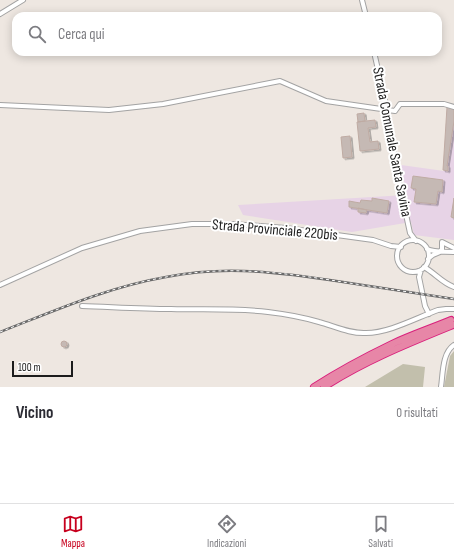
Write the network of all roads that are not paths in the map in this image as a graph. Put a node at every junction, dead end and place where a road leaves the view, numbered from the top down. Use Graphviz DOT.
graph roads {
  1 [pos="23,0"];
  2 [pos="362,0"];
  3 [pos="365,12"];
  4 [pos="0,14"];
  5 [pos="375,56"];
  6 [pos="0,105"];
  7 [pos="454,107"];
  8 [pos="387,110"];
  9 [pos="410,233"];
  10 [pos="416,241"];
  11 [pos="407,242"];
  12 [pos="445,244"];
  13 [pos="391,246"];
  14 [pos="401,246"];
  15 [pos="454,248"];
  16 [pos="427,249"];
  17 [pos="440,252"];
  18 [pos="447,252"];
  19 [pos="454,252"];
  20 [pos="398,253"];
  21 [pos="428,259"];
  22 [pos="423,268"];
  23 [pos="413,272"];
  24 [pos="419,277"];
  25 [pos="0,285"];
  26 [pos="454,287"];
  27 [pos="82,306"];
  28 [pos="454,309"];
  29 [pos="429,314"];
  30 [pos="452,322"];
  31 [pos="454,345"];
  32 [pos="314,387"];
  33 [pos="324,387"];
  34 [pos="441,387"];
  1 -- 4 [label="street"];
  2 -- 3 [label="street"];
  5 -- 8 [label="street, Strada Comunale Santa Savina"];
  6 -- 8 [label="street"];
  7 -- 8 [label="street"];
  8 -- 9 [label="street, Strada Comunale Santa Savina"];
  9 -- 10 [label="street, Strada Comunale Santa Savina"];
  9 -- 11 [label="street, Strada Comunale Santa Savina"];
  10 -- 11 [label="street"];
  10 -- 16 [label="street"];
  11 -- 14 [label="street"];
  12 -- 15 [label="street"];
  12 -- 17 [label="street"];
  12 -- 18 [label="street"];
  13 -- 14 [label="street, Strada Provinciale 220bis"];
  13 -- 20 [label="street, Strada Provinciale 220bis"];
  13 -- 25 [label="street, Strada Provinciale 220bis"];
  14 -- 20 [label="street"];
  16 -- 17 [label="street"];
  16 -- 21 [label="street"];
  17 -- 18 [label="street"];
  17 -- 21 [label="street"];
  18 -- 19 [label="street"];
  20 -- 23 [label="street"];
  21 -- 22 [label="street"];
  22 -- 23 [label="street"];
  22 -- 24 [label="street"];
  22 -- 26 [label="street"];
  23 -- 24 [label="street"];
  24 -- 29 [label="street"];
  27 -- 29 [label="street"];
  28 -- 29 [label="street"];
  30 -- 32 [label="highway"];
  30 -- 33 [label="highway"];
  31 -- 34 [label="street"];
}
